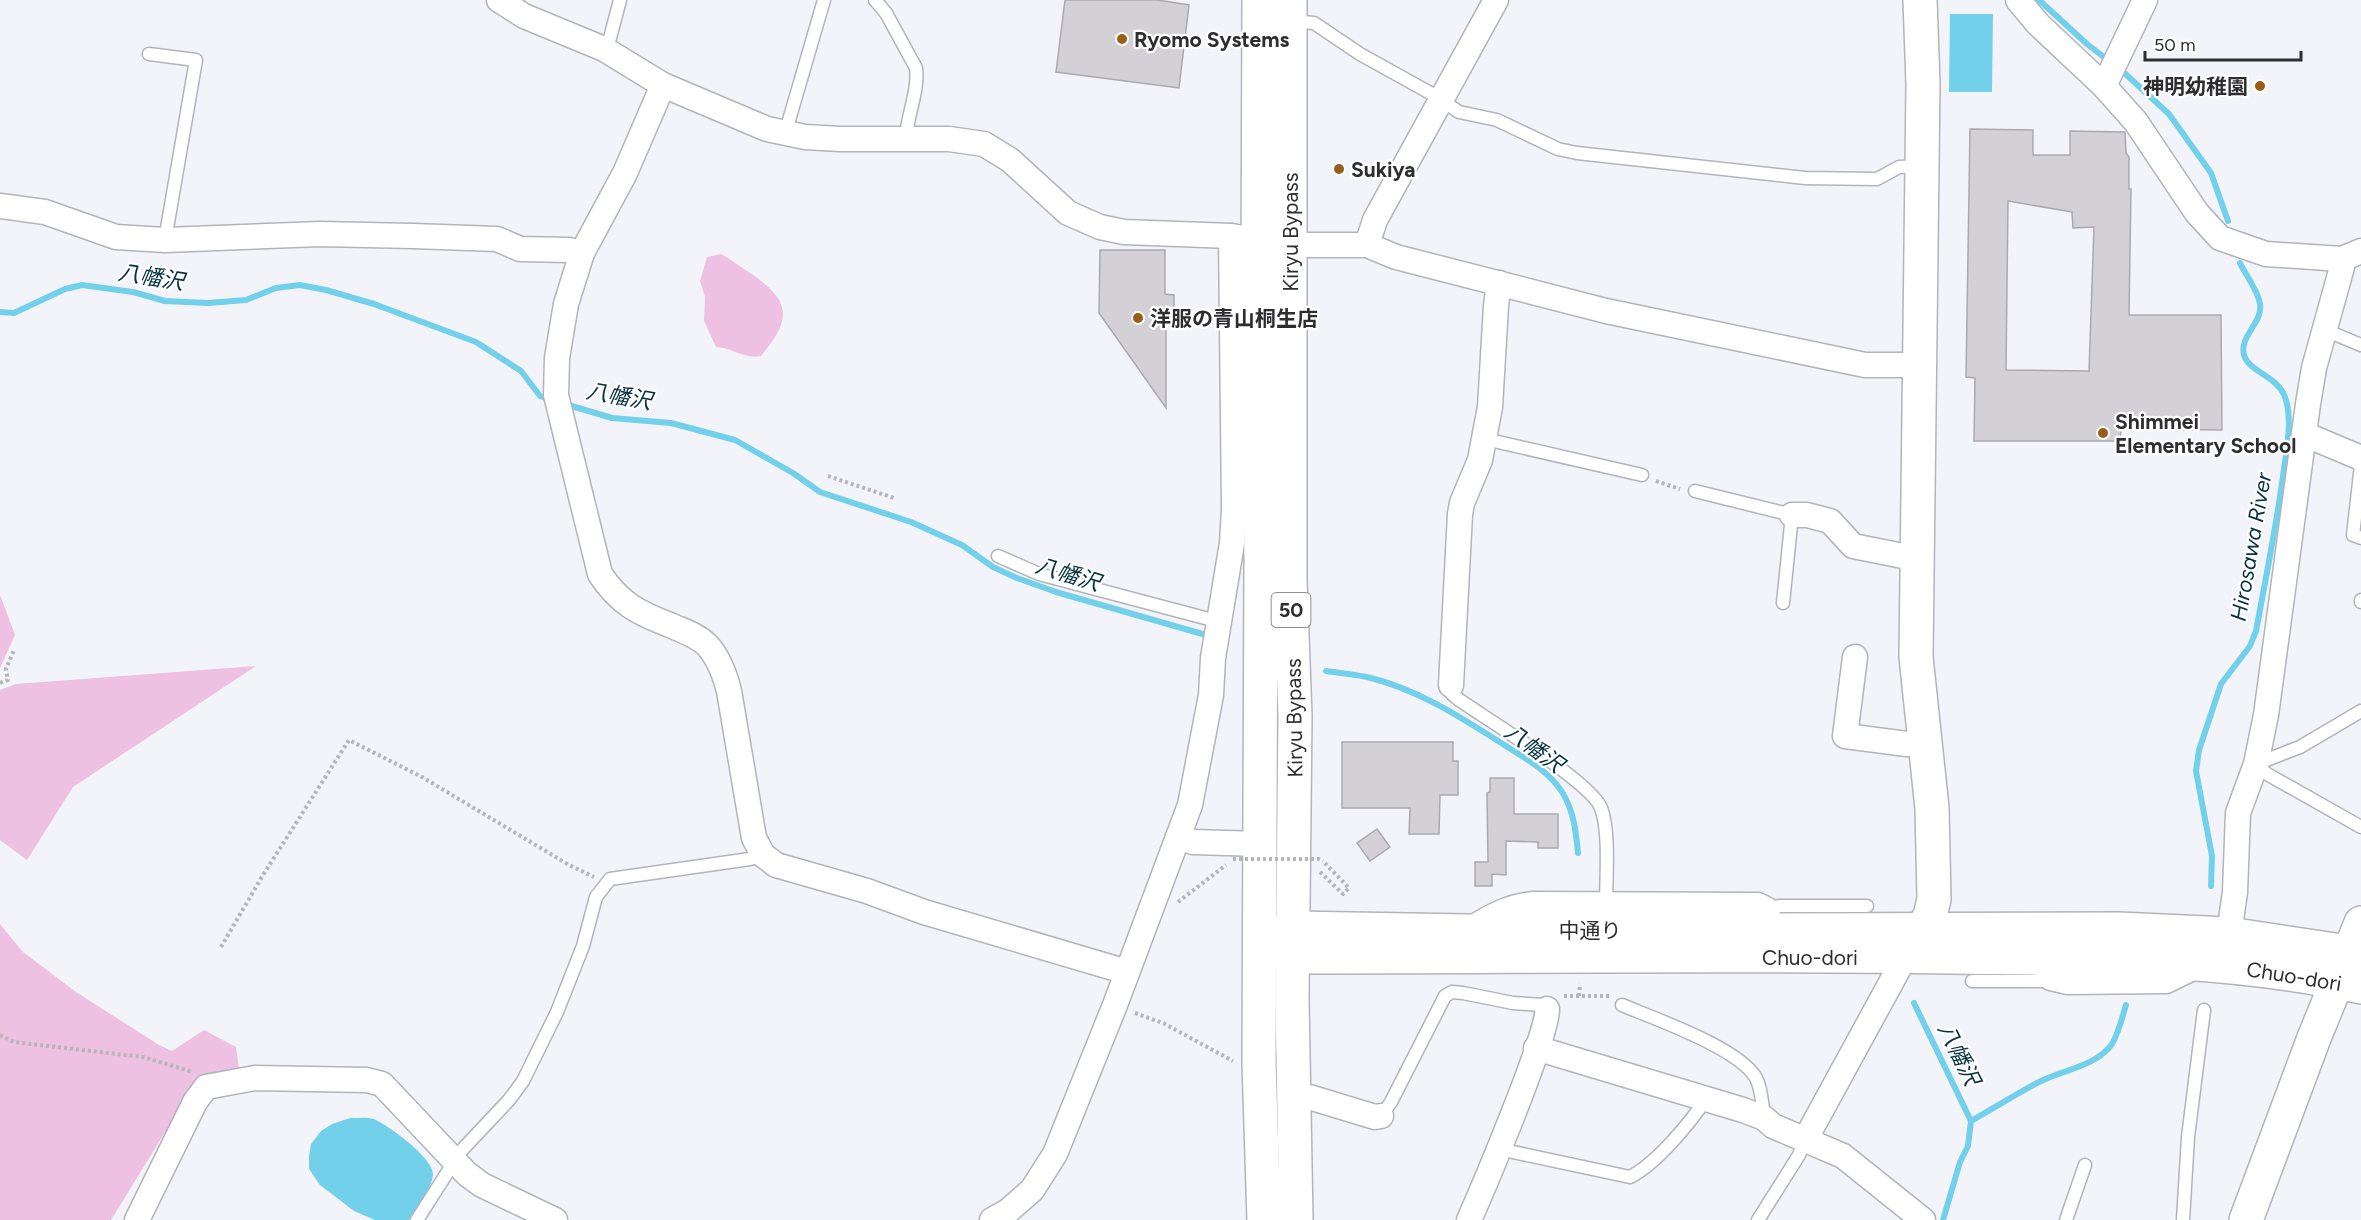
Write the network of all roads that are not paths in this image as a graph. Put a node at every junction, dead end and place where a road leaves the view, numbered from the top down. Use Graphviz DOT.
graph roads {
  1 [pos="499,0"];
  2 [pos="620,0"];
  3 [pos="824,0"];
  4 [pos="875,0"];
  5 [pos="1259,0"];
  6 [pos="1496,0"];
  7 [pos="1920,0"];
  8 [pos="2018,0"];
  9 [pos="2145,0"];
  10 [pos="1290,11"];
  11 [pos="604,49"];
  12 [pos="149,54"];
  13 [pos="2112,70"];
  14 [pos="663,85"];
  15 [pos="1442,101"];
  16 [pos="785,134"];
  17 [pos="906,138"];
  18 [pos="1922,166"];
  19 [pos="0,206"];
  20 [pos="1244,238"];
  21 [pos="165,240"];
  22 [pos="1290,245"];
  23 [pos="1367,246"];
  24 [pos="582,253"];
  25 [pos="2352,255"];
  26 [pos="1499,283"];
  27 [pos="2325,330"];
  28 [pos="2361,345"];
  29 [pos="1920,365"];
  30 [pos="2304,434"];
  31 [pos="1485,439"];
  32 [pos="2361,458"];
  33 [pos="2361,465"];
  34 [pos="1642,475"];
  35 [pos="1695,491"];
  36 [pos="1792,515"];
  37 [pos="2361,538"];
  38 [pos="998,556"];
  39 [pos="1918,559"];
  40 [pos="1783,603"];
  41 [pos="1218,632"];
  42 [pos="1855,657"];
  43 [pos="1451,685"];
  44 [pos="2361,711"];
  45 [pos="1925,744"];
  46 [pos="2256,764"];
  47 [pos="2361,827"];
  48 [pos="1178,837"];
  49 [pos="1261,844"];
  50 [pos="763,855"];
  51 [pos="1606,905"];
  52 [pos="1868,906"];
  53 [pos="1769,919"];
  54 [pos="1923,928"];
  55 [pos="1468,931"];
  56 [pos="2229,934"];
  57 [pos="1260,941"];
  58 [pos="1293,942"];
  59 [pos="2357,942"];
  60 [pos="1905,957"];
  61 [pos="2049,968"];
  62 [pos="1127,972"];
  63 [pos="1972,981"];
  64 [pos="2349,985"];
  65 [pos="1618,1001"];
  66 [pos="1546,1009"];
  67 [pos="2204,1010"];
  68 [pos="1536,1048"];
  69 [pos="1294,1098"];
  70 [pos="1706,1099"];
  71 [pos="1382,1116"];
  72 [pos="1764,1118"];
  73 [pos="1805,1140"];
  74 [pos="1499,1149"];
  75 [pos="454,1162"];
  76 [pos="2085,1166"];
  77 [pos="137,1220"];
  78 [pos="417,1220"];
  79 [pos="555,1220"];
  80 [pos="992,1220"];
  81 [pos="1264,1220"];
  82 [pos="1296,1220"];
  83 [pos="1469,1220"];
  84 [pos="1758,1220"];
  85 [pos="1923,1220"];
  86 [pos="2066,1220"];
  87 [pos="2183,1220"];
  88 [pos="2246,1220"];
  1 -- 11 [label="street"];
  2 -- 11 [label="lane"];
  3 -- 16 [label="lane"];
  4 -- 17 [label="lane"];
  5 -- 20 [label="main road, Kiryu Bypass / 50"];
  6 -- 15 [label="street"];
  7 -- 18 [label="main road"];
  8 -- 13 [label="street"];
  9 -- 13 [label="street"];
  10 -- 15 [label="lane"];
  10 -- 22 [label="main road, Kiryu Bypass / 50"];
  11 -- 14 [label="street"];
  12 -- 21 [label="lane"];
  13 -- 25 [label="street"];
  14 -- 16 [label="street"];
  14 -- 24 [label="street"];
  15 -- 18 [label="lane"];
  15 -- 23 [label="street"];
  16 -- 17 [label="street"];
  17 -- 20 [label="street"];
  18 -- 29 [label="main road"];
  19 -- 21 [label="street"];
  20 -- 22 [label="street"];
  20 -- 41 [label="street"];
  20 -- 49 [label="main road, Kiryu Bypass / 50"];
  21 -- 24 [label="street"];
  22 -- 23 [label="street"];
  22 -- 58 [label="main road, Kiryu Bypass / 50"];
  23 -- 26 [label="street"];
  24 -- 50 [label="street"];
  25 -- 27 [label="street"];
  26 -- 29 [label="street"];
  26 -- 31 [label="street"];
  27 -- 28 [label="lane"];
  27 -- 30 [label="street"];
  29 -- 39 [label="main road"];
  30 -- 32 [label="street"];
  30 -- 46 [label="street"];
  31 -- 34 [label="lane"];
  31 -- 43 [label="street"];
  33 -- 37 [label="lane"];
  35 -- 36 [label="lane"];
  36 -- 39 [label="street"];
  36 -- 40 [label="lane"];
  38 -- 41 [label="lane"];
  39 -- 45 [label="main road"];
  41 -- 48 [label="street"];
  42 -- 45 [label="street"];
  43 -- 51 [label="lane"];
  44 -- 46 [label="lane"];
  45 -- 54 [label="main road"];
  46 -- 47 [label="lane"];
  46 -- 56 [label="street"];
  48 -- 49 [label="street"];
  48 -- 62 [label="street"];
  49 -- 57 [label="main road, Kiryu Bypass / 50"];
  50 -- 62 [label="street"];
  50 -- 75 [label="lane"];
  51 -- 53 [label="street"];
  51 -- 55 [label="street"];
  52 -- 53 [label="lane"];
  53 -- 54 [label="main road, 中通り"];
  53 -- 55 [label="main road, 中通り"];
  54 -- 56 [label="main road, 中通り"];
  54 -- 60 [label="main road"];
  55 -- 58 [label="main road, 中通り"];
  56 -- 59 [label="main road, 中通り"];
  57 -- 58 [label="main road, Chuo-dori"];
  57 -- 81 [label="main road, Kiryu Bypass / 50"];
  58 -- 60 [label="main road, Chuo-dori"];
  58 -- 69 [label="main road, Kiryu Bypass / 50"];
  59 -- 64 [label="main road"];
  60 -- 61 [label="main road, Chuo-dori"];
  60 -- 73 [label="street"];
  61 -- 63 [label="lane"];
  61 -- 64 [label="main road, Chuo-dori"];
  62 -- 80 [label="street"];
  64 -- 88 [label="main road"];
  65 -- 72 [label="lane"];
  66 -- 68 [label="street"];
  66 -- 71 [label="lane"];
  67 -- 87 [label="lane"];
  68 -- 70 [label="street"];
  68 -- 74 [label="street"];
  69 -- 71 [label="street"];
  69 -- 82 [label="main road, Kiryu Bypass / 50"];
  70 -- 72 [label="street"];
  70 -- 74 [label="lane"];
  72 -- 73 [label="street"];
  73 -- 84 [label="lane"];
  73 -- 85 [label="street"];
  74 -- 83 [label="street"];
  75 -- 77 [label="street"];
  75 -- 78 [label="lane"];
  75 -- 79 [label="street"];
  76 -- 86 [label="lane"];
}
